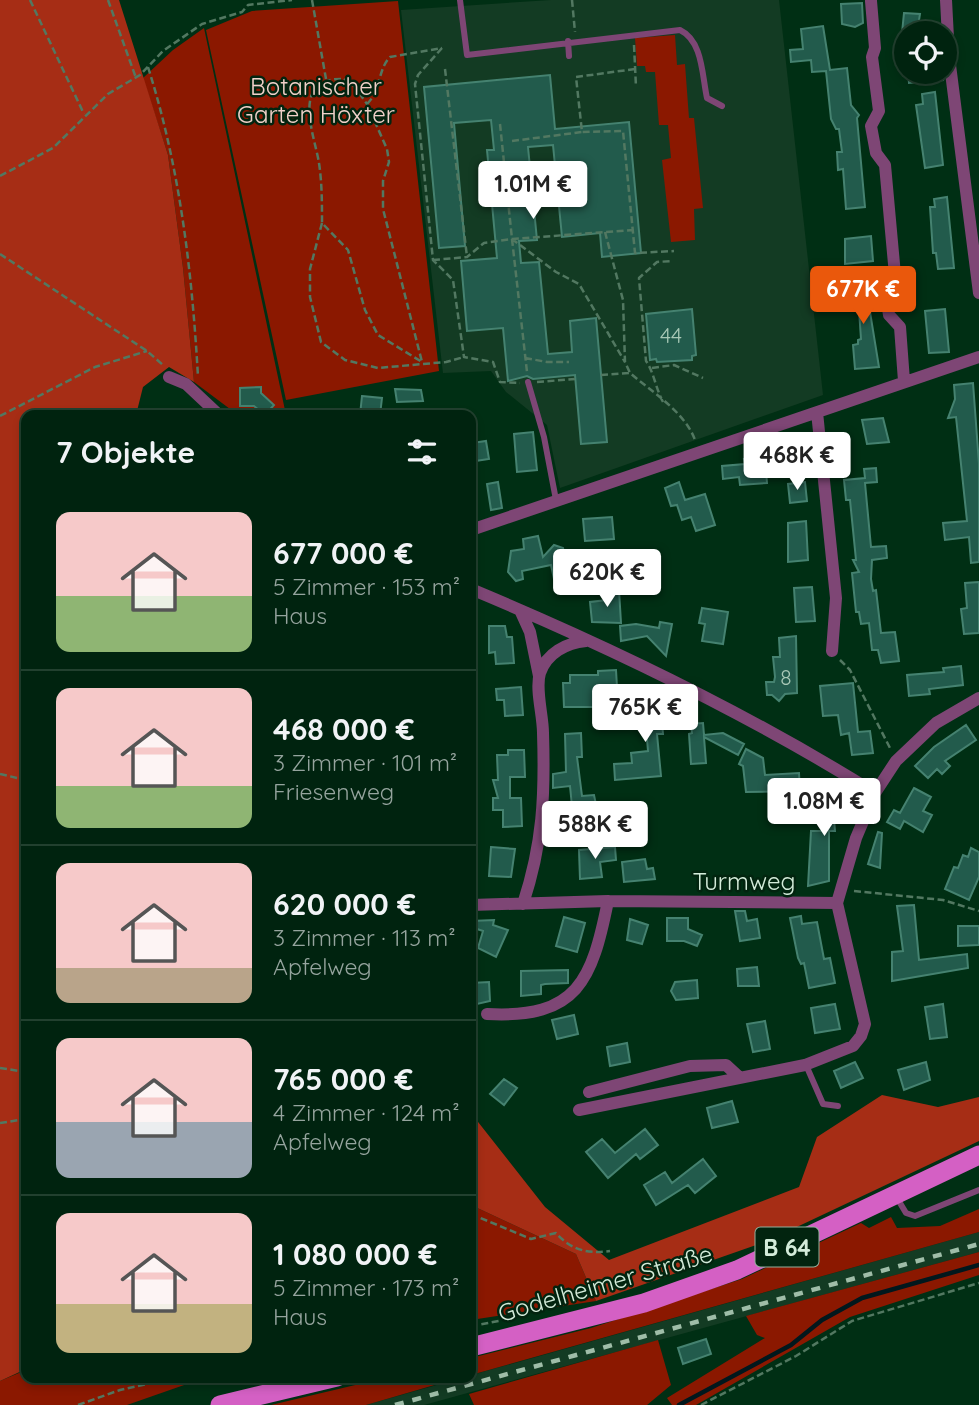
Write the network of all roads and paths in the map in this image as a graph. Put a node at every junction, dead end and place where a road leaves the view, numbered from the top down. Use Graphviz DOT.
graph roads {
  1 [pos="30,0"];
  2 [pos="108,0"];
  3 [pos="292,0"];
  4 [pos="312,0"];
  5 [pos="460,0"];
  6 [pos="572,0"];
  7 [pos="946,0"];
  8 [pos="871,1"];
  9 [pos="633,34"];
  10 [pos="572,41"];
  11 [pos="569,56"];
  12 [pos="148,67"];
  13 [pos="445,69"];
  14 [pos="635,69"];
  15 [pos="136,78"];
  16 [pos="326,80"];
  17 [pos="636,87"];
  18 [pos="367,104"];
  19 [pos="722,106"];
  20 [pos="85,115"];
  21 [pos="500,124"];
  22 [pos="582,132"];
  23 [pos="512,141"];
  24 [pos="0,176"];
  25 [pos="322,223"];
  26 [pos="633,230"];
  27 [pos="606,232"];
  28 [pos="512,239"];
  29 [pos="674,251"];
  30 [pos="0,254"];
  31 [pos="467,257"];
  32 [pos="433,260"];
  33 [pos="672,261"];
  34 [pos="979,293"];
  35 [pos="147,351"];
  36 [pos="464,357"];
  37 [pos="979,357"];
  38 [pos="525,358"];
  39 [pos="422,362"];
  40 [pos="569,362"];
  41 [pos="625,362"];
  42 [pos="652,368"];
  43 [pos="630,373"];
  44 [pos="601,375"];
  45 [pos="172,377"];
  46 [pos="703,378"];
  47 [pos="575,379"];
  48 [pos="904,381"];
  49 [pos="528,382"];
  50 [pos="198,395"];
  51 [pos="663,402"];
  52 [pos="214,410"];
  53 [pos="817,412"];
  54 [pos="0,416"];
  55 [pos="695,439"];
  56 [pos="556,502"];
  57 [pos="476,528"];
  58 [pos="476,591"];
  59 [pos="520,610"];
  60 [pos="587,641"];
  61 [pos="832,651"];
  62 [pos="539,676"];
  63 [pos="979,698"];
  64 [pos="896,761"];
  65 [pos="0,774"];
  66 [pos="21,778"];
  67 [pos="875,793"];
  68 [pos="839,896"];
  69 [pos="608,901"];
  70 [pos="523,904"];
  71 [pos="476,905"];
  72 [pos="979,911"];
  73 [pos="487,1014"];
  74 [pos="805,1065"];
  75 [pos="0,1068"];
  76 [pos="21,1071"];
  77 [pos="739,1077"];
  78 [pos="589,1091"];
  79 [pos="838,1106"];
  80 [pos="579,1110"];
  81 [pos="21,1120"];
  82 [pos="0,1123"];
  83 [pos="979,1155"];
  84 [pos="979,1190"];
  85 [pos="894,1194"];
  86 [pos="476,1216"];
  87 [pos="610,1251"];
  88 [pos="979,1283"];
  89 [pos="476,1346"];
  90 [pos="152,1383"];
  91 [pos="312,1383"];
  92 [pos="78,1405"];
  93 [pos="220,1405"];
  94 [pos="701,1405"];
  1 -- 20 [label="path"];
  2 -- 15 [label="path"];
  3 -- 12 [label="path"];
  4 -- 16 [label="path"];
  5 -- 10 [label="lane"];
  6 -- 10 [label="path"];
  7 -- 34 [label="street"];
  8 -- 48 [label="street"];
  9 -- 10 [label="lane"];
  9 -- 14 [label="path"];
  9 -- 19 [label="lane"];
  10 -- 11 [label="lane"];
  12 -- 15 [label="path"];
  12 -- 50 [label="path"];
  13 -- 31 [label="path"];
  14 -- 17 [label="path"];
  14 -- 22 [label="path"];
  15 -- 20 [label="path"];
  16 -- 18 [label="path"];
  16 -- 25 [label="path"];
  18 -- 32 [label="path"];
  18 -- 39 [label="path"];
  20 -- 24 [label="path"];
  21 -- 28 [label="path"];
  22 -- 23 [label="path"];
  22 -- 26 [label="path"];
  25 -- 39 [label="path"];
  25 -- 39 [label="path"];
  26 -- 27 [label="path"];
  26 -- 29 [label="path"];
  27 -- 28 [label="path"];
  27 -- 41 [label="path"];
  28 -- 31 [label="path"];
  28 -- 38 [label="path"];
  28 -- 41 [label="path"];
  30 -- 35 [label="path"];
  31 -- 32 [label="path"];
  32 -- 36 [label="path"];
  33 -- 42 [label="path"];
  35 -- 45 [label="path"];
  35 -- 54 [label="path"];
  36 -- 39 [label="path"];
  36 -- 49 [label="path"];
  37 -- 48 [label="street"];
  38 -- 40 [label="path"];
  38 -- 49 [label="path"];
  41 -- 43 [label="path"];
  42 -- 46 [label="path"];
  42 -- 51 [label="path"];
  43 -- 44 [label="path"];
  43 -- 51 [label="path"];
  45 -- 50 [label="street"];
  47 -- 49 [label="path"];
  48 -- 53 [label="street"];
  49 -- 56 [label="lane"];
  50 -- 52 [label="street"];
  51 -- 55 [label="path"];
  53 -- 56 [label="street"];
  53 -- 61 [label="street"];
  56 -- 57 [label="street"];
  58 -- 59 [label="street"];
  59 -- 60 [label="street"];
  59 -- 62 [label="street"];
  60 -- 62 [label="street"];
  60 -- 67 [label="street"];
  61 -- 64 [label="path"];
  62 -- 70 [label="street"];
  63 -- 64 [label="street"];
  64 -- 67 [label="street"];
  65 -- 66 [label="path"];
  67 -- 68 [label="street"];
  68 -- 69 [label="street, Turmweg"];
  68 -- 72 [label="path"];
  68 -- 74 [label="street"];
  69 -- 70 [label="street, Turmweg"];
  69 -- 73 [label="street"];
  70 -- 71 [label="street, Turmweg"];
  74 -- 77 [label="street"];
  74 -- 79 [label="lane"];
  75 -- 76 [label="path"];
  77 -- 78 [label="street"];
  77 -- 80 [label="street"];
  81 -- 82 [label="path"];
  83 -- 85 [label="main road, Godelheimer Straße / B 64"];
  84 -- 85 [label="lane"];
  85 -- 89 [label="main road, Godelheimer Straße / B 64"];
  86 -- 87 [label="path"];
  88 -- 94 [label="path"];
  90 -- 92 [label="path"];
  91 -- 93 [label="main road"];
}
